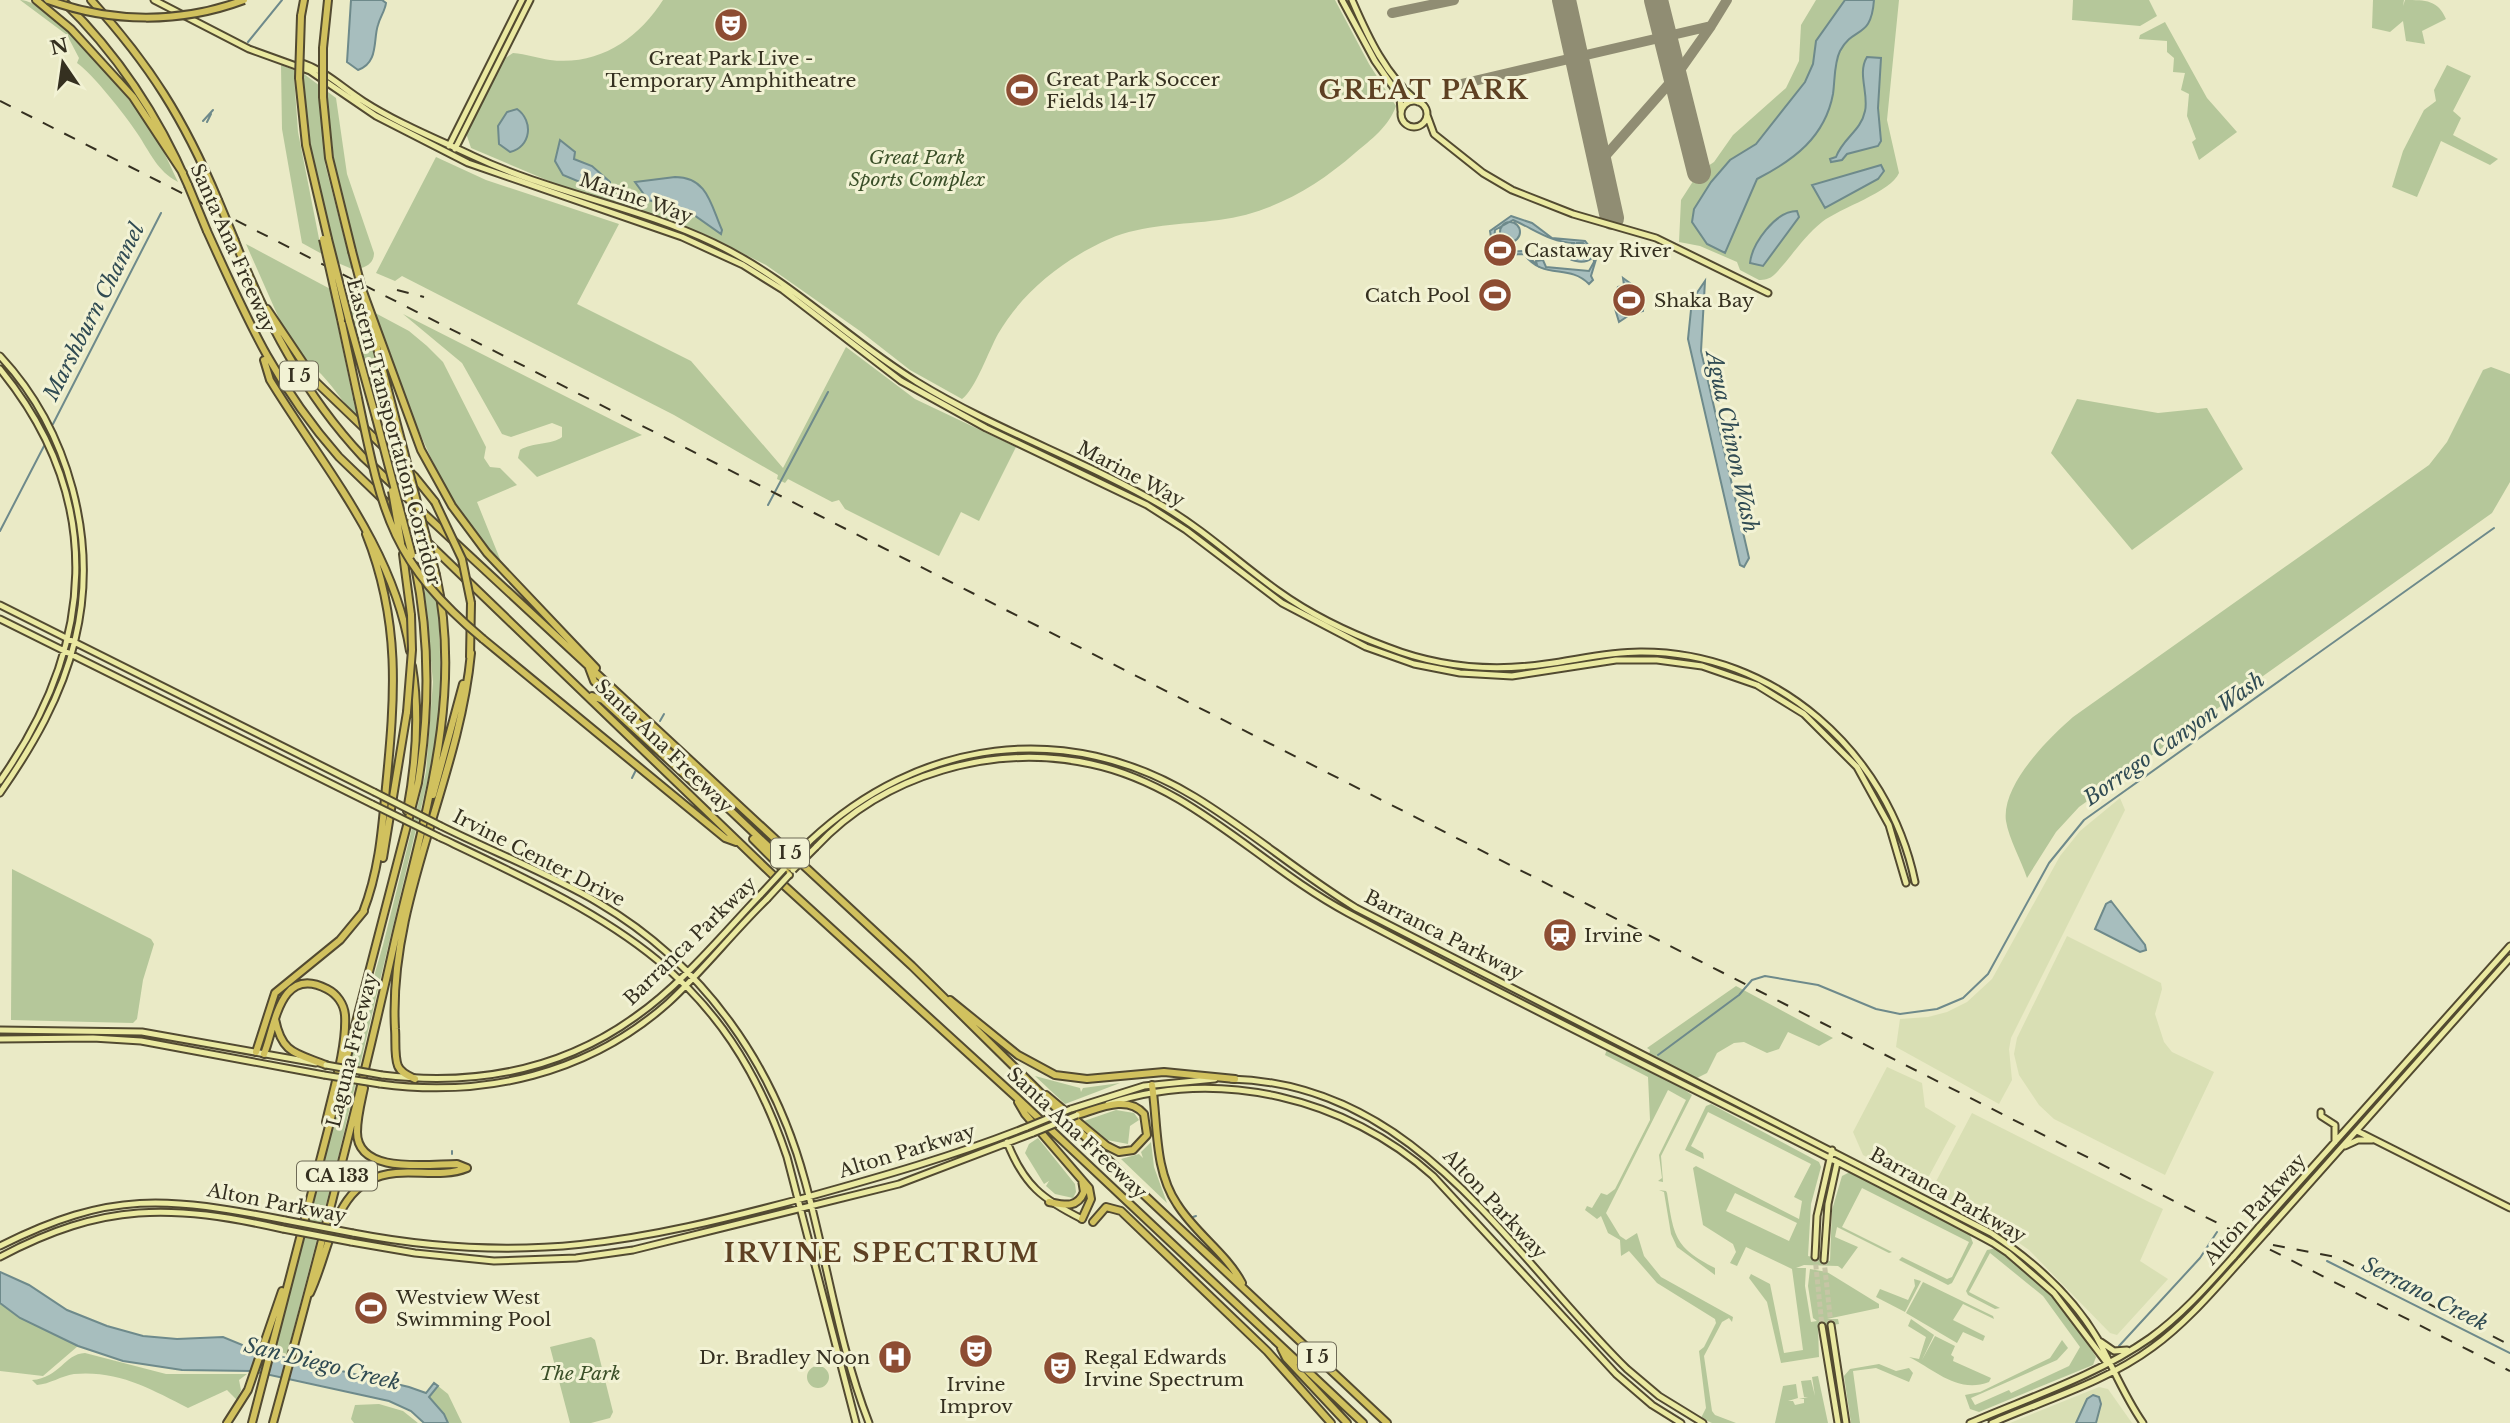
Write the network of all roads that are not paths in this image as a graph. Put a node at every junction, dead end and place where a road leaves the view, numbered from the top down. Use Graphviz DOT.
graph roads {
  1 [pos="36,0"];
  2 [pos="48,0"];
  3 [pos="62,0"];
  4 [pos="91,0"];
  5 [pos="154,0"];
  6 [pos="244,0"];
  7 [pos="303,0"];
  8 [pos="328,0"];
  9 [pos="522,0"];
  10 [pos="530,0"];
  11 [pos="1342,0"];
  12 [pos="1352,0"];
  13 [pos="279,59"];
  14 [pos="1419,102"];
  15 [pos="1401,111"];
  16 [pos="1427,115"];
  17 [pos="453,146"];
  18 [pos="449,153"];
  19 [pos="183,173"];
  20 [pos="326,239"];
  21 [pos="253,284"];
  22 [pos="1769,293"];
  23 [pos="377,338"];
  24 [pos="260,346"];
  25 [pos="0,356"];
  26 [pos="0,369"];
  27 [pos="42,422"];
  28 [pos="53,443"];
  29 [pos="389,469"];
  30 [pos="352,504"];
  31 [pos="1251,570"];
  32 [pos="1245,576"];
  33 [pos="0,605"];
  34 [pos="0,619"];
  35 [pos="67,638"];
  36 [pos="75,643"];
  37 [pos="64,651"];
  38 [pos="471,653"];
  39 [pos="71,655"];
  40 [pos="587,664"];
  41 [pos="600,676"];
  42 [pos="590,696"];
  43 [pos="0,781"];
  44 [pos="0,793"];
  45 [pos="427,806"];
  46 [pos="738,822"];
  47 [pos="741,844"];
  48 [pos="789,870"];
  49 [pos="395,872"];
  50 [pos="1914,882"];
  51 [pos="1906,883"];
  52 [pos="363,912"];
  53 [pos="1407,935"];
  54 [pos="1404,942"];
  55 [pos="2510,946"];
  56 [pos="2510,958"];
  57 [pos="912,966"];
  58 [pos="687,971"];
  59 [pos="693,977"];
  60 [pos="679,978"];
  61 [pos="686,985"];
  62 [pos="274,1016"];
  63 [pos="0,1030"];
  64 [pos="0,1039"];
  65 [pos="984,1041"];
  66 [pos="370,1049"];
  67 [pos="260,1053"];
  68 [pos="326,1065"];
  69 [pos="415,1079"];
  70 [pos="1235,1080"];
  71 [pos="1152,1089"];
  72 [pos="1016,1097"];
  73 [pos="2321,1112"];
  74 [pos="1077,1115"];
  75 [pos="2349,1126"];
  76 [pos="2357,1131"];
  77 [pos="1005,1136"];
  78 [pos="2375,1140"];
  79 [pos="2335,1142"];
  80 [pos="1007,1143"];
  81 [pos="2342,1147"];
  82 [pos="1832,1150"];
  83 [pos="1839,1153"];
  84 [pos="1829,1160"];
  85 [pos="1837,1163"];
  86 [pos="317,1172"];
  87 [pos="1081,1178"];
  88 [pos="809,1197"];
  89 [pos="798,1200"];
  90 [pos="1049,1202"];
  91 [pos="811,1207"];
  92 [pos="2510,1208"];
  93 [pos="800,1210"];
  94 [pos="1083,1219"];
  95 [pos="1093,1222"];
  96 [pos="0,1246"];
  97 [pos="297,1250"];
  98 [pos="0,1257"];
  99 [pos="1815,1257"];
  100 [pos="1824,1260"];
  101 [pos="1247,1290"];
  102 [pos="305,1304"];
  103 [pos="1831,1325"];
  104 [pos="1822,1326"];
  105 [pos="2096,1338"];
  106 [pos="1279,1343"];
  107 [pos="2132,1350"];
  108 [pos="2107,1364"];
  109 [pos="2111,1371"];
  110 [pos="227,1423"];
  111 [pos="252,1423"];
  112 [pos="274,1423"];
  113 [pos="856,1423"];
  114 [pos="869,1423"];
  115 [pos="1331,1423"];
  116 [pos="1347,1423"];
  117 [pos="1363,1423"];
  118 [pos="1387,1423"];
  119 [pos="1681,1423"];
  120 [pos="1703,1423"];
  121 [pos="1838,1423"];
  122 [pos="1846,1423"];
  123 [pos="1970,1423"];
  124 [pos="1992,1423"];
  125 [pos="2143,1423"];
  1 -- 19 [label="highway"];
  2 -- 6 [label="highway, bridge"];
  3 -- 19 [label="highway, Santa Ana Freeway / I 5"];
  4 -- 21 [label="highway, Santa Ana Freeway / I 5, bridge"];
  5 -- 13 [label="main road, Marine Way"];
  7 -- 20 [label="highway, bridge"];
  8 -- 23 [label="highway, Eastern Transportation Corridor, bridge"];
  9 -- 17 [label="main road"];
  10 -- 17 [label="main road"];
  11 -- 15 [label="main road"];
  12 -- 14 [label="main road"];
  13 -- 17 [label="main road, Marine Way"];
  13 -- 18 [label="main road, Marine Way"];
  14 -- 15 [label="main road"];
  14 -- 16 [label="main road"];
  15 -- 16 [label="main road"];
  16 -- 22 [label="main road"];
  17 -- 18 [label="main road"];
  17 -- 31 [label="main road, Marine Way"];
  18 -- 32 [label="main road, Marine Way"];
  19 -- 24 [label="highway, Santa Ana Freeway / I 5, bridge"];
  20 -- 29 [label="highway, Eastern Transportation Corridor, bridge"];
  20 -- 47 [label="highway, bridge"];
  21 -- 38 [label="highway, bridge"];
  21 -- 40 [label="highway, Santa Ana Freeway / I 5"];
  23 -- 41 [label="highway"];
  23 -- 45 [label="highway, Eastern Transportation Corridor, bridge"];
  24 -- 30 [label="highway"];
  24 -- 42 [label="highway, Santa Ana Freeway / I 5"];
  25 -- 27 [label="main road"];
  26 -- 27 [label="main road"];
  27 -- 28 [label="main road"];
  28 -- 35 [label="main road"];
  28 -- 36 [label="main road"];
  29 -- 49 [label="highway, Eastern Transportation Corridor, bridge"];
  29 -- 52 [label="highway, bridge"];
  30 -- 49 [label="highway"];
  30 -- 52 [label="highway"];
  31 -- 32 [label="main road"];
  31 -- 50 [label="main road, Marine Way"];
  32 -- 51 [label="main road, Marine Way"];
  33 -- 35 [label="main road, Irvine Center Drive"];
  34 -- 37 [label="main road, Irvine Center Drive"];
  35 -- 36 [label="main road, Irvine Center Drive"];
  35 -- 37 [label="main road"];
  36 -- 39 [label="main road"];
  36 -- 58 [label="main road, Irvine Center Drive, bridge"];
  37 -- 39 [label="main road, Irvine Center Drive"];
  37 -- 43 [label="main road"];
  38 -- 45 [label="highway"];
  38 -- 69 [label="highway"];
  39 -- 44 [label="main road"];
  39 -- 60 [label="main road, Irvine Center Drive, bridge"];
  40 -- 41 [label="highway, Santa Ana Freeway / I 5"];
  40 -- 46 [label="highway"];
  41 -- 57 [label="highway, Santa Ana Freeway / I 5"];
  42 -- 46 [label="highway"];
  42 -- 47 [label="highway, Santa Ana Freeway / I 5"];
  45 -- 66 [label="highway, Laguna Freeway / CA 133"];
  46 -- 48 [label="highway"];
  47 -- 72 [label="highway, Santa Ana Freeway / I 5"];
  48 -- 53 [label="main road, Barranca Parkway, bridge"];
  48 -- 54 [label="main road, Barranca Parkway, bridge"];
  48 -- 58 [label="main road, Barranca Parkway, bridge"];
  48 -- 59 [label="main road, Barranca Parkway, bridge"];
  49 -- 86 [label="highway, Laguna Freeway / CA 133"];
  52 -- 67 [label="highway"];
  53 -- 54 [label="main road"];
  53 -- 82 [label="main road, Barranca Parkway"];
  54 -- 84 [label="main road, Barranca Parkway"];
  55 -- 75 [label="main road, Alton Parkway"];
  56 -- 76 [label="main road, Alton Parkway"];
  57 -- 65 [label="highway, Santa Ana Freeway / I 5"];
  57 -- 70 [label="highway"];
  58 -- 59 [label="main road, Irvine Center Drive"];
  58 -- 60 [label="main road, Barranca Parkway"];
  59 -- 61 [label="main road, Barranca Parkway"];
  59 -- 88 [label="main road, Irvine Center Drive"];
  60 -- 61 [label="main road, Irvine Center Drive"];
  60 -- 69 [label="main road, Barranca Parkway"];
  61 -- 64 [label="main road, Barranca Parkway, bridge"];
  61 -- 89 [label="main road, Irvine Center Drive"];
  62 -- 67 [label="highway"];
  62 -- 68 [label="highway"];
  62 -- 86 [label="highway"];
  63 -- 67 [label="main road, Barranca Parkway"];
  65 -- 74 [label="highway"];
  65 -- 101 [label="highway, Santa Ana Freeway / I 5"];
  66 -- 102 [label="highway, Laguna Freeway / CA 133"];
  66 -- 102 [label="highway"];
  67 -- 68 [label="main road, Barranca Parkway"];
  68 -- 69 [label="main road, Barranca Parkway, bridge"];
  70 -- 71 [label="main road, Alton Parkway"];
  70 -- 120 [label="main road, Alton Parkway"];
  71 -- 74 [label="main road, Alton Parkway"];
  71 -- 77 [label="main road, Alton Parkway, bridge"];
  71 -- 101 [label="highway"];
  71 -- 119 [label="main road, Alton Parkway"];
  72 -- 87 [label="highway"];
  72 -- 106 [label="highway, Santa Ana Freeway / I 5"];
  73 -- 79 [label="main road"];
  74 -- 80 [label="main road, Alton Parkway, bridge"];
  75 -- 76 [label="main road"];
  75 -- 79 [label="main road, Alton Parkway"];
  76 -- 78 [label="main road"];
  76 -- 81 [label="main road, Alton Parkway"];
  77 -- 80 [label="main road"];
  77 -- 88 [label="main road, Alton Parkway"];
  78 -- 81 [label="main road"];
  78 -- 92 [label="main road"];
  79 -- 107 [label="main road, Alton Parkway, bridge"];
  80 -- 90 [label="main road"];
  80 -- 91 [label="main road, Alton Parkway"];
  81 -- 109 [label="main road, Alton Parkway, bridge"];
  82 -- 83 [label="main road, Barranca Parkway"];
  82 -- 84 [label="main road"];
  83 -- 85 [label="main road"];
  83 -- 105 [label="main road, Barranca Parkway"];
  84 -- 85 [label="main road, Barranca Parkway"];
  84 -- 99 [label="main road"];
  85 -- 100 [label="main road"];
  85 -- 108 [label="main road, Barranca Parkway"];
  86 -- 97 [label="highway, Laguna Freeway / CA 133"];
  87 -- 90 [label="highway"];
  87 -- 94 [label="highway"];
  88 -- 89 [label="main road, Alton Parkway"];
  88 -- 91 [label="main road, Irvine Center Drive"];
  89 -- 93 [label="main road, Irvine Center Drive"];
  89 -- 96 [label="main road, Alton Parkway, bridge"];
  90 -- 94 [label="main road"];
  91 -- 93 [label="main road, Alton Parkway"];
  91 -- 114 [label="main road, Irvine Center Drive"];
  93 -- 98 [label="main road, Alton Parkway, bridge"];
  93 -- 113 [label="main road, Irvine Center Drive"];
  95 -- 115 [label="highway"];
  97 -- 110 [label="highway"];
  97 -- 111 [label="highway, Laguna Freeway / CA 133"];
  101 -- 118 [label="highway, Santa Ana Freeway / I 5"];
  102 -- 112 [label="highway, Laguna Freeway / CA 133"];
  103 -- 122 [label="main road"];
  104 -- 121 [label="main road"];
  105 -- 107 [label="main road"];
  105 -- 108 [label="main road, Barranca Parkway"];
  106 -- 116 [label="highway"];
  106 -- 117 [label="highway, Santa Ana Freeway / I 5"];
  107 -- 108 [label="main road, Alton Parkway"];
  108 -- 109 [label="main road"];
  108 -- 123 [label="main road, Alton Parkway"];
  109 -- 124 [label="main road, Alton Parkway"];
  109 -- 125 [label="main road"];
}
